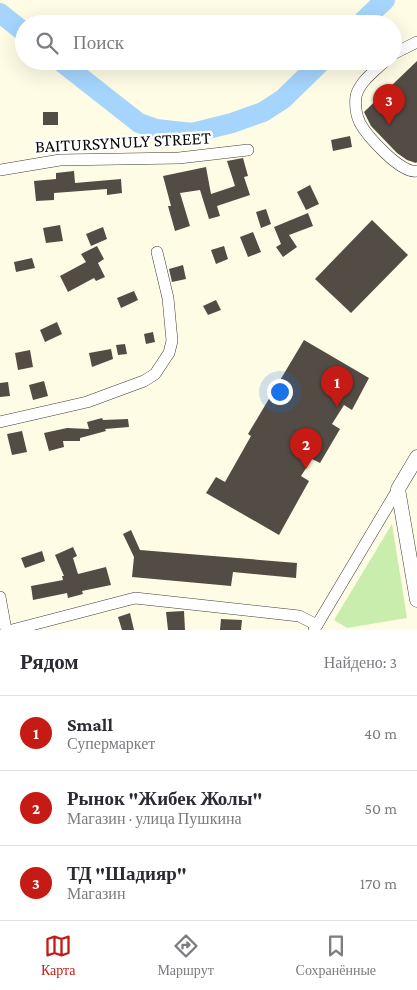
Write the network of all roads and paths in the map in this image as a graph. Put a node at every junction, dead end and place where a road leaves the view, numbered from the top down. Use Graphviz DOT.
graph roads {
  1 [pos="417,42"];
  2 [pos="402,50"];
  3 [pos="377,70"];
  4 [pos="248,150"];
  5 [pos="0,170"];
  6 [pos="417,170"];
  7 [pos="157,252"];
  8 [pos="0,422"];
  9 [pos="417,457"];
  10 [pos="398,489"];
  11 [pos="0,597"];
  12 [pos="417,600"];
  13 [pos="316,628"];
  14 [pos="6,630"];
  15 [pos="12,630"];
  1 -- 2 [label="street"];
  3 -- 6 [label="street"];
  4 -- 5 [label="street, BAITURSYNULY STREET"];
  7 -- 8 [label="street"];
  9 -- 10 [label="street"];
  10 -- 12 [label="street"];
  10 -- 13 [label="street"];
  11 -- 14 [label="street"];
  13 -- 15 [label="street"];
}
